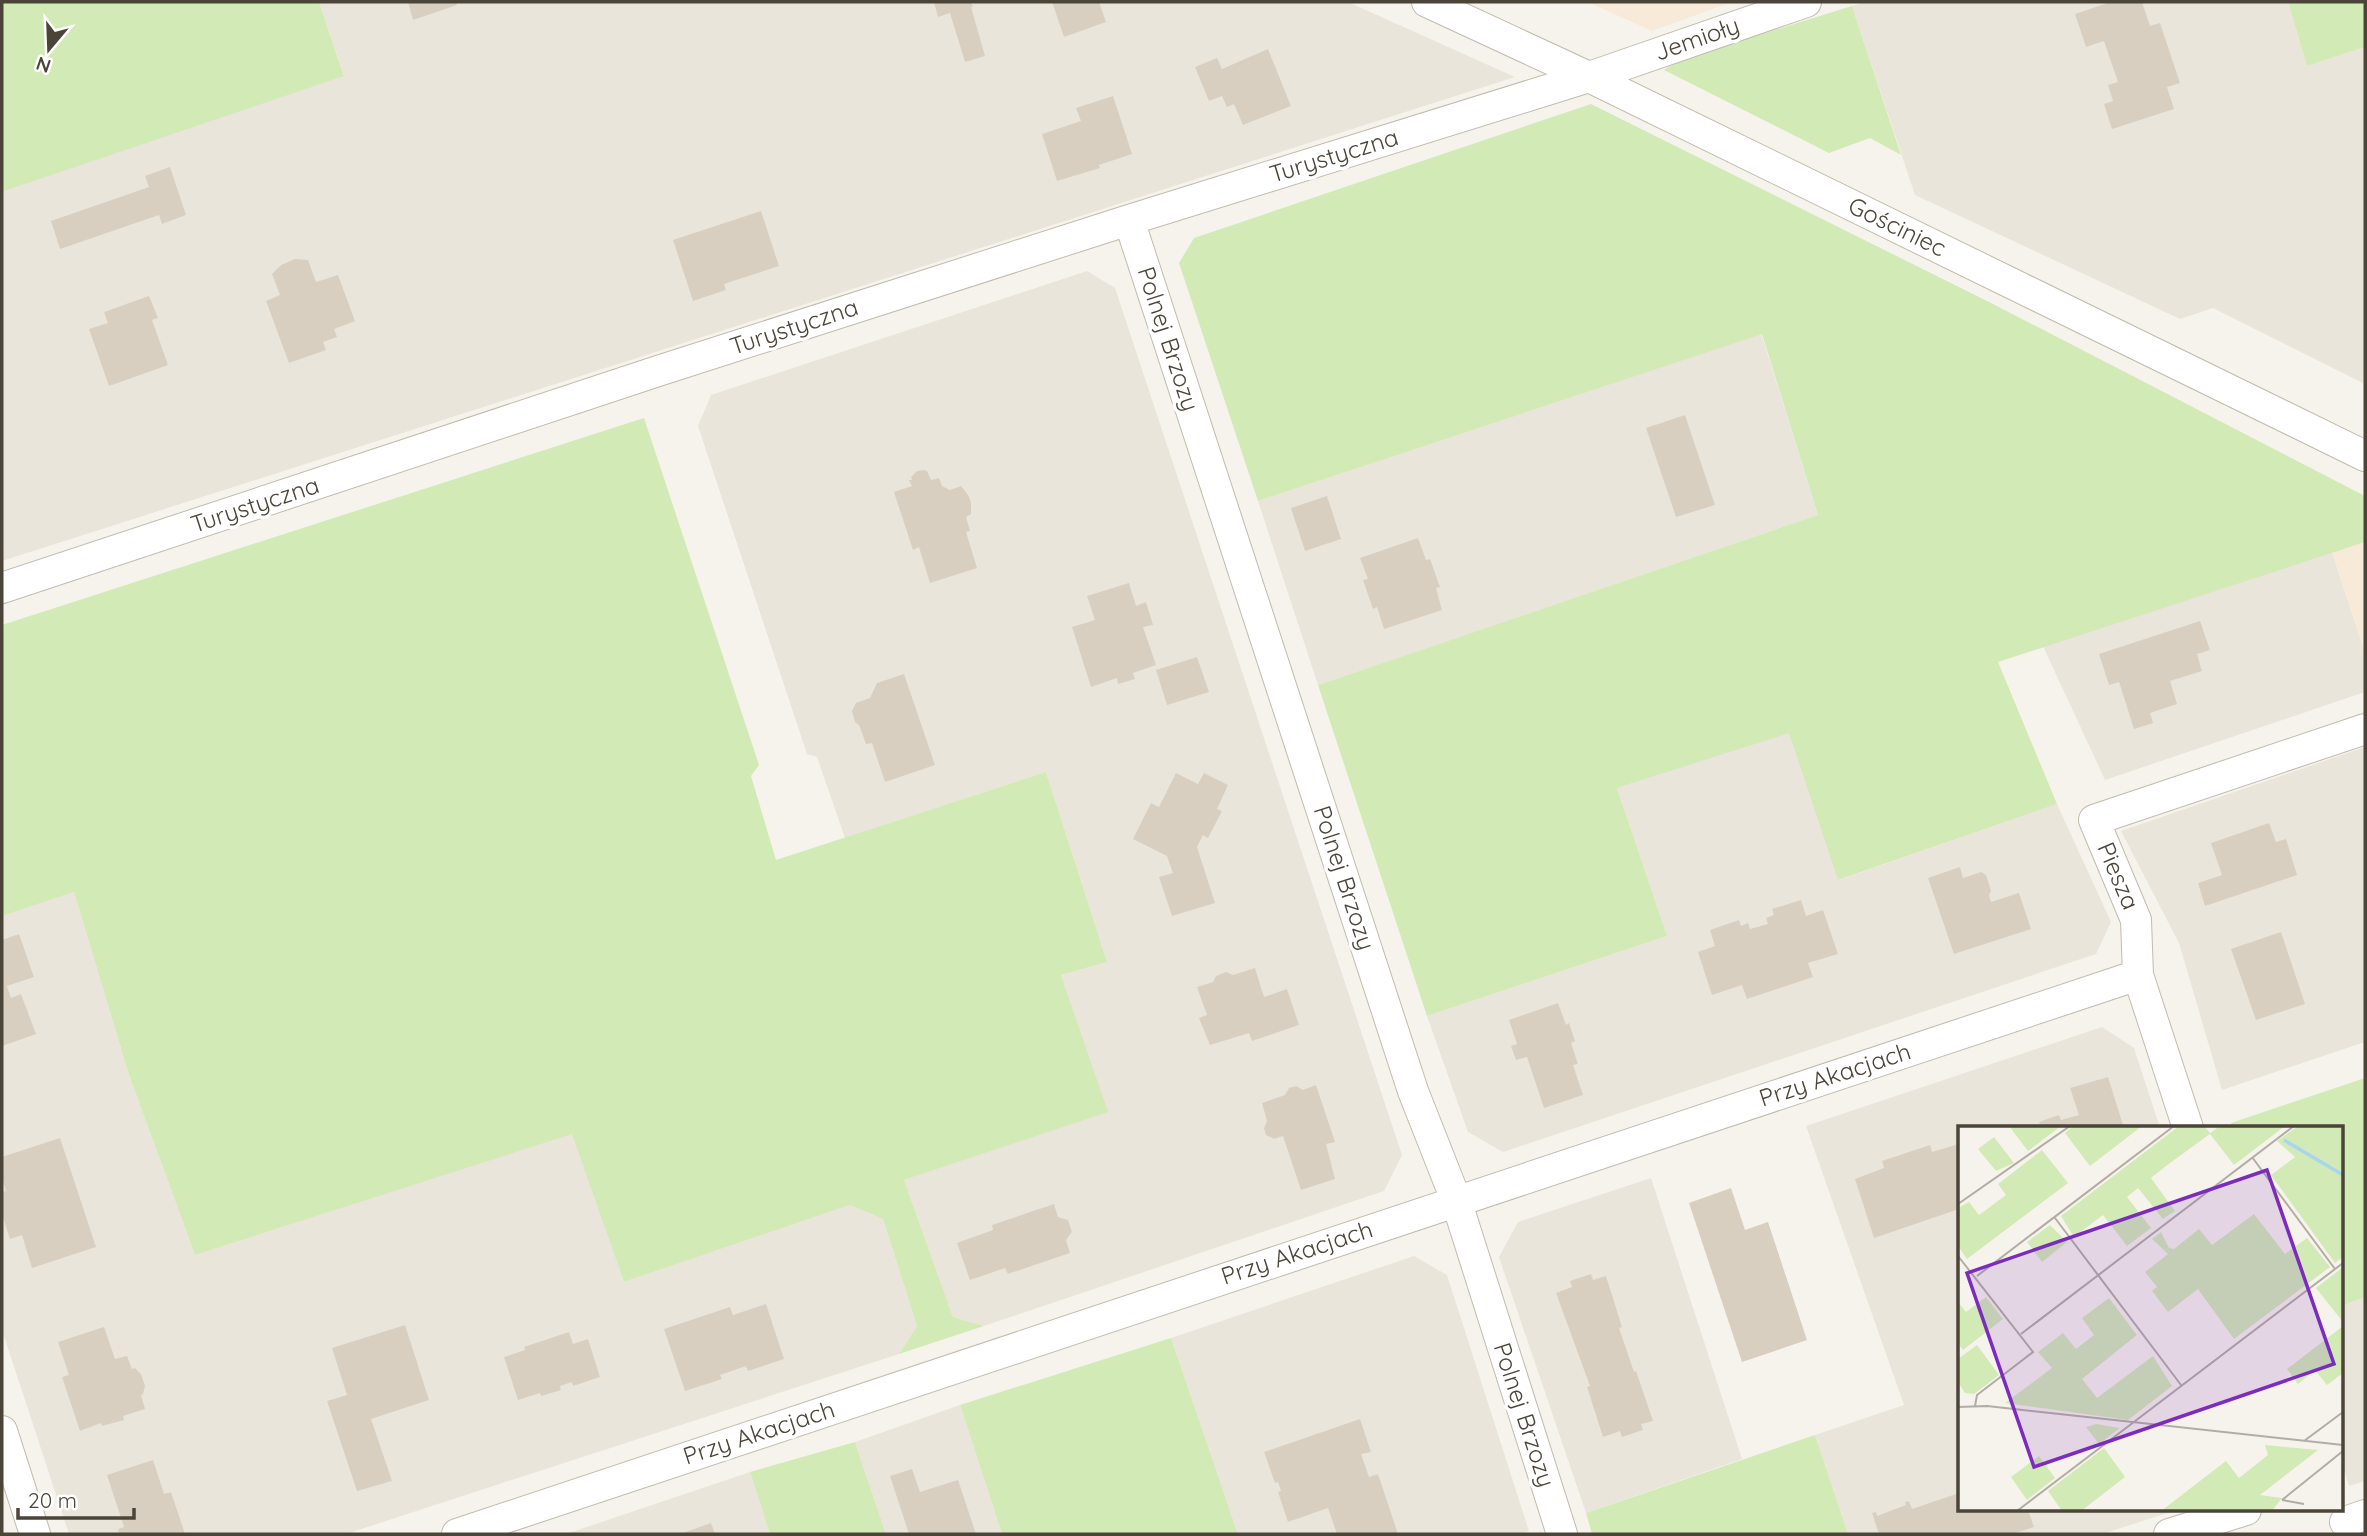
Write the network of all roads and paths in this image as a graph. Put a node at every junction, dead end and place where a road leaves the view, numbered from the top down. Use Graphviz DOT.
graph roads {
  1 [pos="1427,2"];
  2 [pos="1806,2"];
  3 [pos="1589,76"];
  4 [pos="1129,220"];
  5 [pos="2365,456"];
  6 [pos="2,588"];
  7 [pos="2365,729"];
  8 [pos="2138,975"];
  9 [pos="2187,1126"];
  10 [pos="1456,1200"];
  11 [pos="2,1431"];
  12 [pos="2240,1512"];
  13 [pos="35,1534"];
  14 [pos="457,1534"];
  15 [pos="1562,1534"];
  16 [pos="2169,1534"];
  1 -- 3 [label="street, Gościniec"];
  2 -- 3 [label="street, Jemioły"];
  3 -- 4 [label="street, Turystyczna"];
  3 -- 5 [label="street, Gościniec"];
  4 -- 6 [label="street, Turystyczna"];
  4 -- 10 [label="street, Polnej Brzozy"];
  7 -- 8 [label="street, Piesza"];
  8 -- 9 [label="street, Piesza"];
  8 -- 10 [label="street, Przy Akacjach"];
  10 -- 14 [label="street, Przy Akacjach"];
  10 -- 15 [label="street, Polnej Brzozy"];
  11 -- 13 [label="street"];
  12 -- 16 [label="street"];
}
